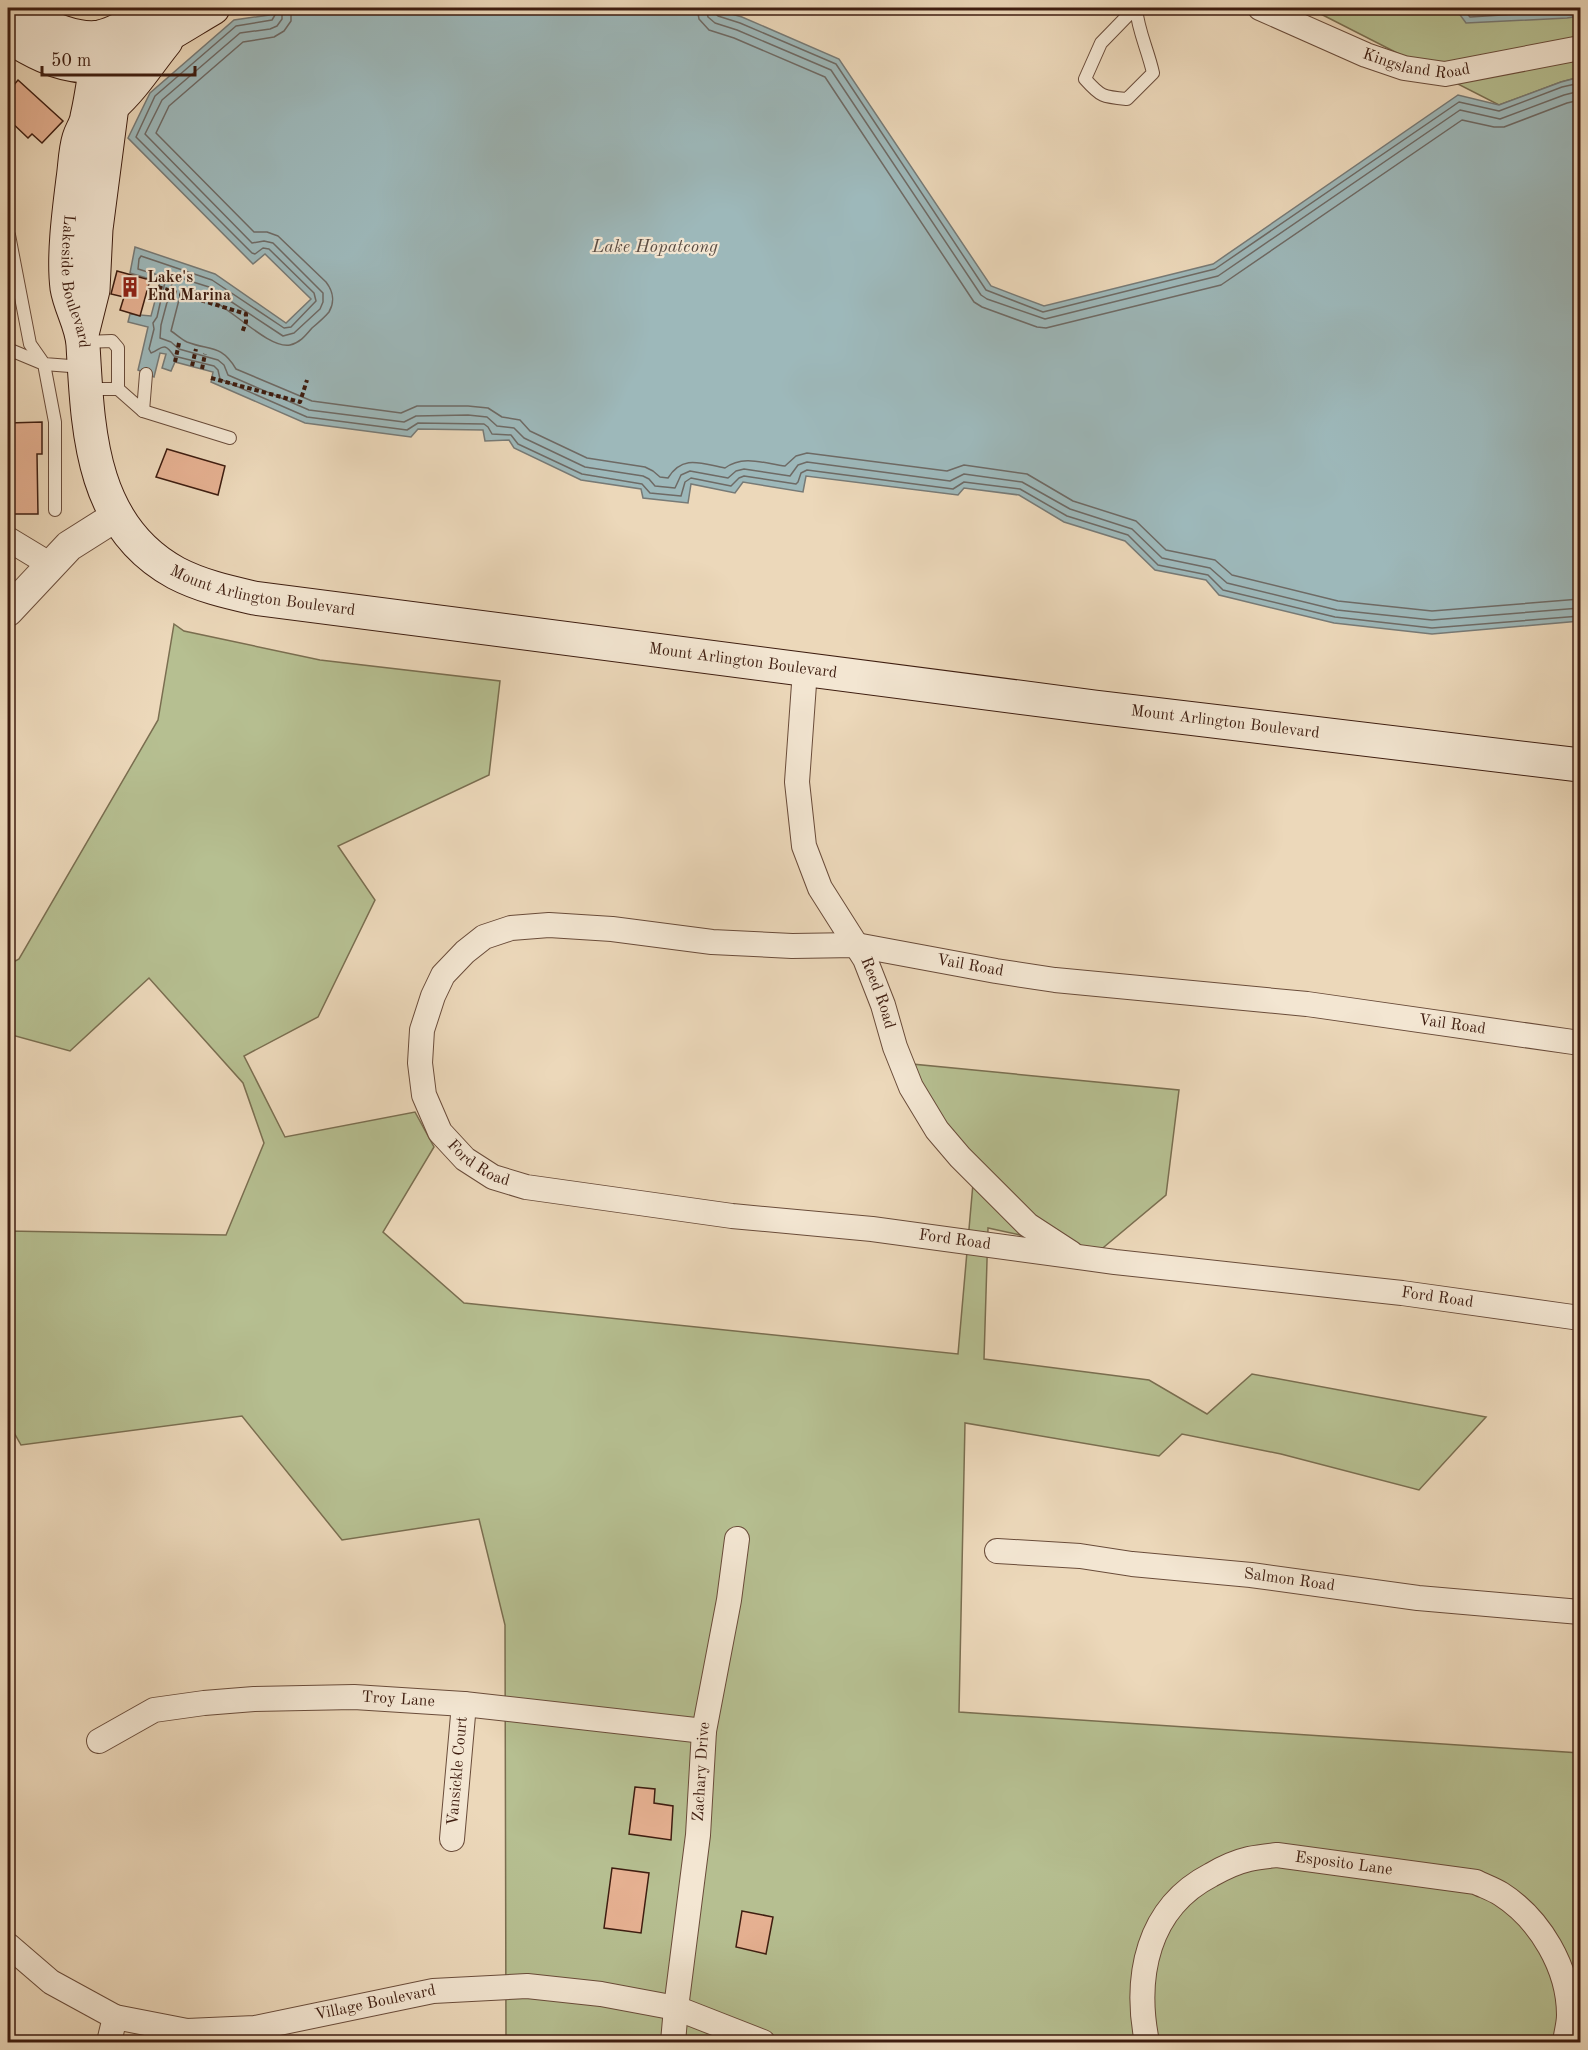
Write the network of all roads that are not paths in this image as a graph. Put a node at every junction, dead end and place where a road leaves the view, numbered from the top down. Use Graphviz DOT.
graph roads {
  1 [pos="8,8"];
  2 [pos="213,8"];
  3 [pos="1135,8"];
  4 [pos="1260,8"];
  5 [pos="168,18"];
  6 [pos="19,43"];
  7 [pos="1581,48"];
  8 [pos="100,55"];
  9 [pos="112,106"];
  10 [pos="79,137"];
  11 [pos="9,235"];
  12 [pos="8,349"];
  13 [pos="84,358"];
  14 [pos="44,364"];
  15 [pos="146,374"];
  16 [pos="118,389"];
  17 [pos="143,411"];
  18 [pos="230,438"];
  19 [pos="55,510"];
  20 [pos="118,515"];
  21 [pos="8,539"];
  22 [pos="51,565"];
  23 [pos="8,611"];
  24 [pos="806,670"];
  25 [pos="1581,765"];
  26 [pos="856,945"];
  27 [pos="422,1040"];
  28 [pos="1581,1043"];
  29 [pos="1079,1258"];
  30 [pos="1581,1318"];
  31 [pos="737,1539"];
  32 [pos="997,1551"];
  33 [pos="1581,1612"];
  34 [pos="464,1704"];
  35 [pos="705,1731"];
  36 [pos="99,1741"];
  37 [pos="452,1839"];
  38 [pos="8,1945"];
  39 [pos="676,2008"];
  40 [pos="115,2017"];
  41 [pos="109,2043"];
  42 [pos="673,2043"];
  43 [pos="763,2043"];
  44 [pos="1147,2043"];
  45 [pos="1565,2043"];
  1 -- 8 [label="main road"];
  2 -- 5 [label="main road"];
  3 -- 3 [label="lane"];
  4 -- 7 [label="street, Kingsland Road"];
  5 -- 8 [label="main road"];
  5 -- 9 [label="main road"];
  6 -- 8 [label="main road"];
  6 -- 10 [label="main road"];
  8 -- 9 [label="main road, Lakeside Boulevard"];
  8 -- 10 [label="main road, Lakeside Boulevard"];
  9 -- 13 [label="main road, Lakeside Boulevard"];
  10 -- 13 [label="main road, Lakeside Boulevard"];
  11 -- 14 [label="lane"];
  12 -- 14 [label="lane"];
  13 -- 14 [label="lane"];
  13 -- 16 [label="lane"];
  13 -- 16 [label="lane"];
  13 -- 20 [label="main road, Mount Arlington Boulevard"];
  14 -- 19 [label="lane"];
  15 -- 17 [label="lane"];
  16 -- 17 [label="lane"];
  17 -- 18 [label="lane"];
  20 -- 22 [label="street"];
  20 -- 24 [label="main road, Mount Arlington Boulevard"];
  21 -- 22 [label="street"];
  22 -- 23 [label="street"];
  24 -- 25 [label="main road, Mount Arlington Boulevard"];
  24 -- 26 [label="street, Reed Road"];
  26 -- 27 [label="street, Vail Road"];
  26 -- 28 [label="street, Vail Road"];
  26 -- 29 [label="street, Reed Road"];
  27 -- 29 [label="street, Ford Road"];
  29 -- 30 [label="street, Ford Road"];
  31 -- 35 [label="street, Zachary Drive"];
  32 -- 33 [label="street, Salmon Road"];
  34 -- 35 [label="street, Troy Lane"];
  34 -- 36 [label="street, Troy Lane"];
  34 -- 37 [label="street, Vansickle Court"];
  35 -- 39 [label="street, Zachary Drive"];
  38 -- 40 [label="street, Village Boulevard"];
  39 -- 40 [label="street, Village Boulevard"];
  39 -- 42 [label="street, Zachary Drive"];
  39 -- 43 [label="street, Village Boulevard"];
  40 -- 41 [label="street"];
  44 -- 45 [label="street, Esposito Lane"];
}
